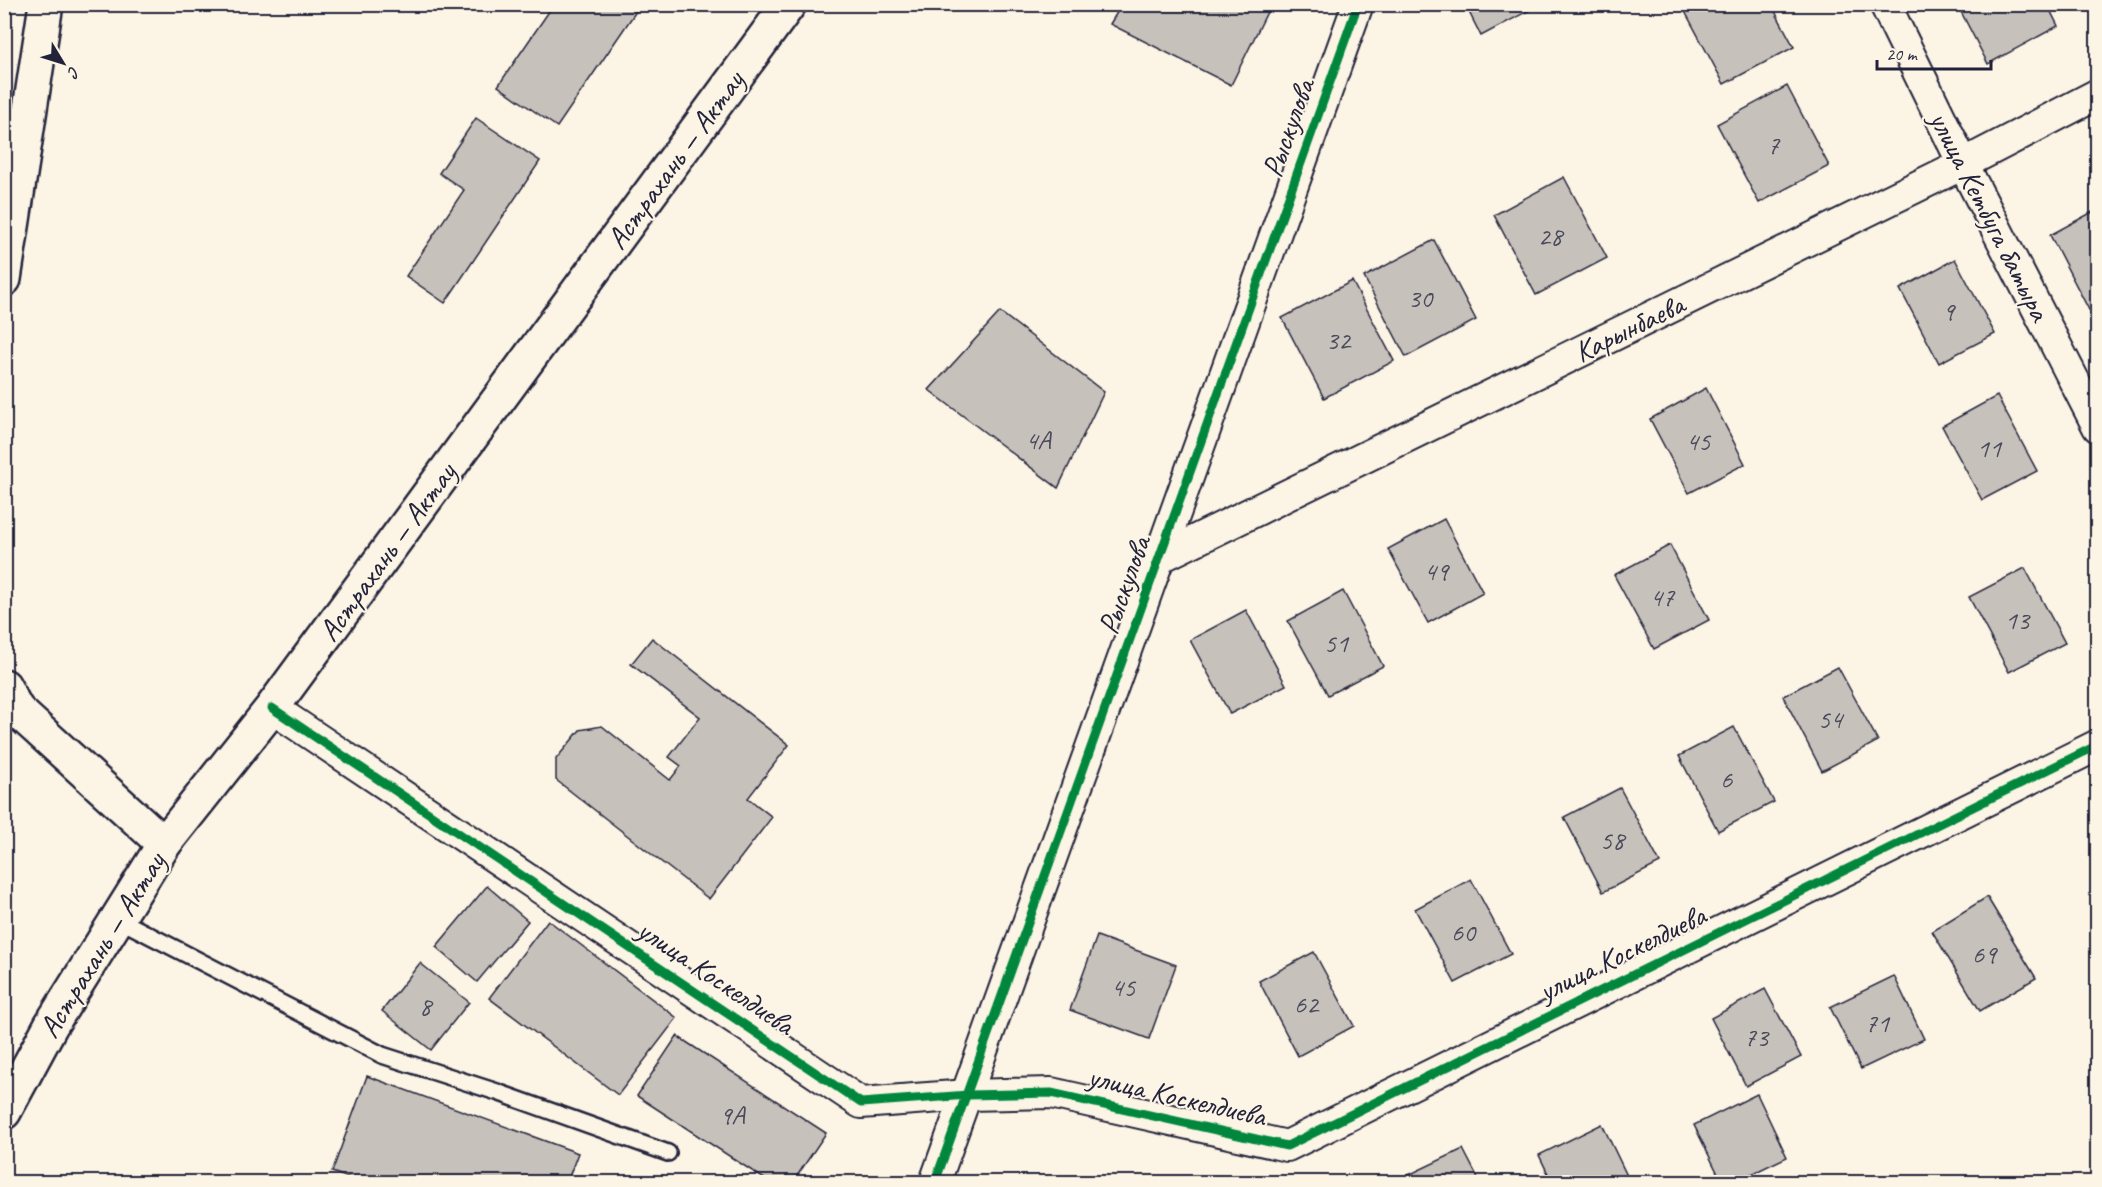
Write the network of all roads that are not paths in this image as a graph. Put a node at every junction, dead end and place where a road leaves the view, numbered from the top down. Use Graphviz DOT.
graph roads {
  1 [pos="46,4"];
  2 [pos="789,4"];
  3 [pos="1358,4"];
  4 [pos="1885,4"];
  5 [pos="2097,94"];
  6 [pos="1963,164"];
  7 [pos="11,185"];
  8 [pos="4,279"];
  9 [pos="2097,427"];
  10 [pos="1159,558"];
  11 [pos="4,686"];
  12 [pos="272,708"];
  13 [pos="2097,745"];
  14 [pos="164,844"];
  15 [pos="118,919"];
  16 [pos="968,1095"];
  17 [pos="4,1112"];
  18 [pos="668,1153"];
  19 [pos="935,1182"];
  1 -- 7 [label="main road"];
  2 -- 12 [label="main road, Астрахань — Актау"];
  3 -- 10 [label="street, Рыскулова"];
  4 -- 6 [label="street, улица Кетбуга батыра"];
  5 -- 6 [label="street, Карынбаева"];
  6 -- 9 [label="street, улица Кетбуга батыра"];
  6 -- 10 [label="street, Карынбаева"];
  7 -- 8 [label="main road"];
  10 -- 16 [label="street, Рыскулова"];
  11 -- 14 [label="main road"];
  12 -- 14 [label="main road, Астрахань — Актау"];
  12 -- 16 [label="street, улица Коскелдиева"];
  13 -- 16 [label="street, улица Коскелдиева"];
  14 -- 15 [label="main road, Астрахань — Актау"];
  15 -- 17 [label="main road, Астрахань — Актау"];
  15 -- 18 [label="lane"];
  16 -- 19 [label="street, Рыскулова"];
}
